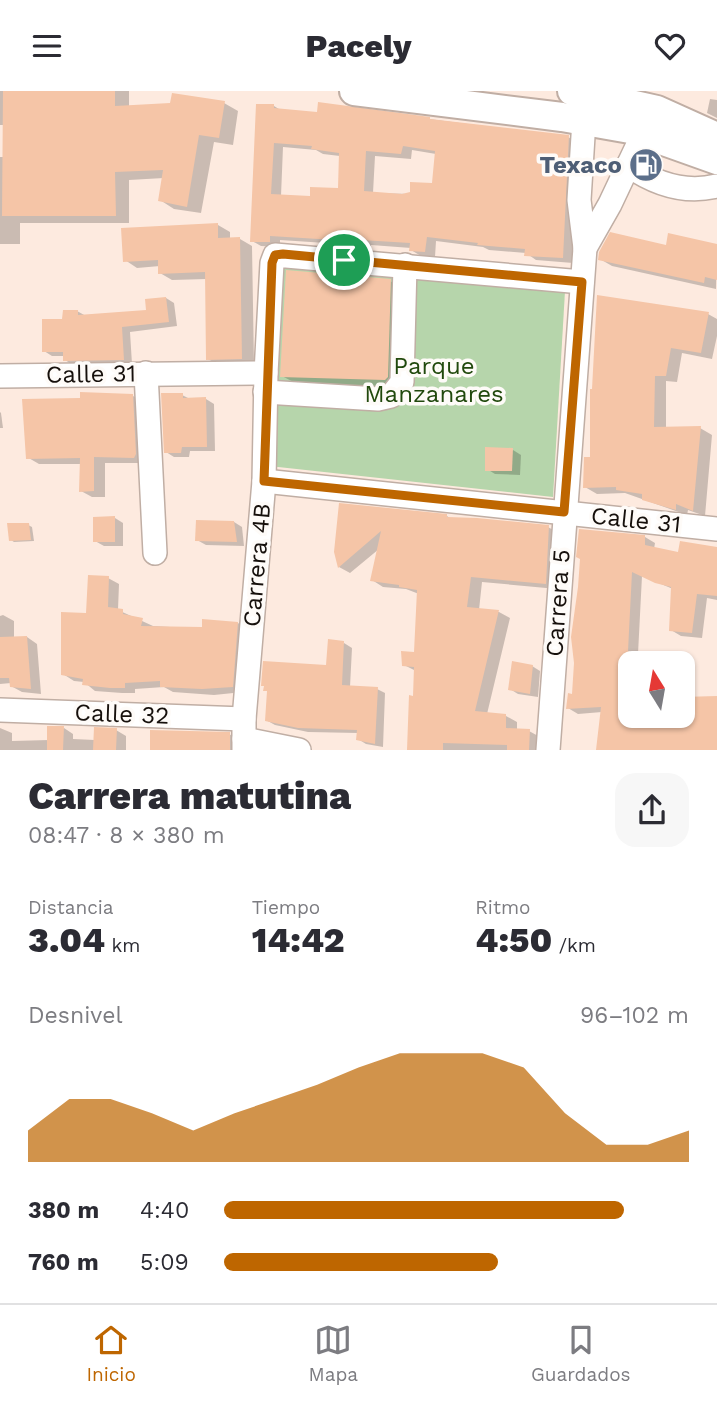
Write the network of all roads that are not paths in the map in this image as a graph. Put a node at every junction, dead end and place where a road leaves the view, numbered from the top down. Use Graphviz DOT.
graph roads {
  1 [pos="354,91"];
  2 [pos="593,101"];
  3 [pos="646,111"];
  4 [pos="717,137"];
  5 [pos="717,160"];
  6 [pos="628,165"];
  7 [pos="717,186"];
  8 [pos="585,248"];
  9 [pos="405,265"];
  10 [pos="582,282"];
  11 [pos="146,373"];
  12 [pos="0,376"];
  13 [pos="266,382"];
  14 [pos="264,481"];
  15 [pos="564,512"];
  16 [pos="717,529"];
  17 [pos="155,553"];
  18 [pos="0,710"];
  19 [pos="244,736"];
  20 [pos="299,750"];
  21 [pos="548,750"];
  1 -- 2 [label="main road"];
  2 -- 3 [label="main road"];
  2 -- 8 [label="street, Carrera 5"];
  3 -- 4 [label="main road"];
  3 -- 5 [label="main road"];
  3 -- 6 [label="street"];
  6 -- 7 [label="street"];
  6 -- 8 [label="street"];
  8 -- 10 [label="street, Carrera 5"];
  9 -- 10 [label="street"];
  9 -- 13 [label="street, Carrera 4B"];
  9 -- 13 [label="street, Calle 31"];
  10 -- 15 [label="street, Carrera 5"];
  11 -- 12 [label="street, Calle 31"];
  11 -- 13 [label="street, Calle 31"];
  11 -- 17 [label="street"];
  13 -- 14 [label="street, Carrera 4B"];
  14 -- 15 [label="street, Calle 31"];
  14 -- 19 [label="street, Carrera 4B"];
  15 -- 16 [label="street, Calle 31"];
  15 -- 21 [label="street, Carrera 5"];
  18 -- 19 [label="street, Calle 32"];
  19 -- 20 [label="street, Calle 32"];
}
